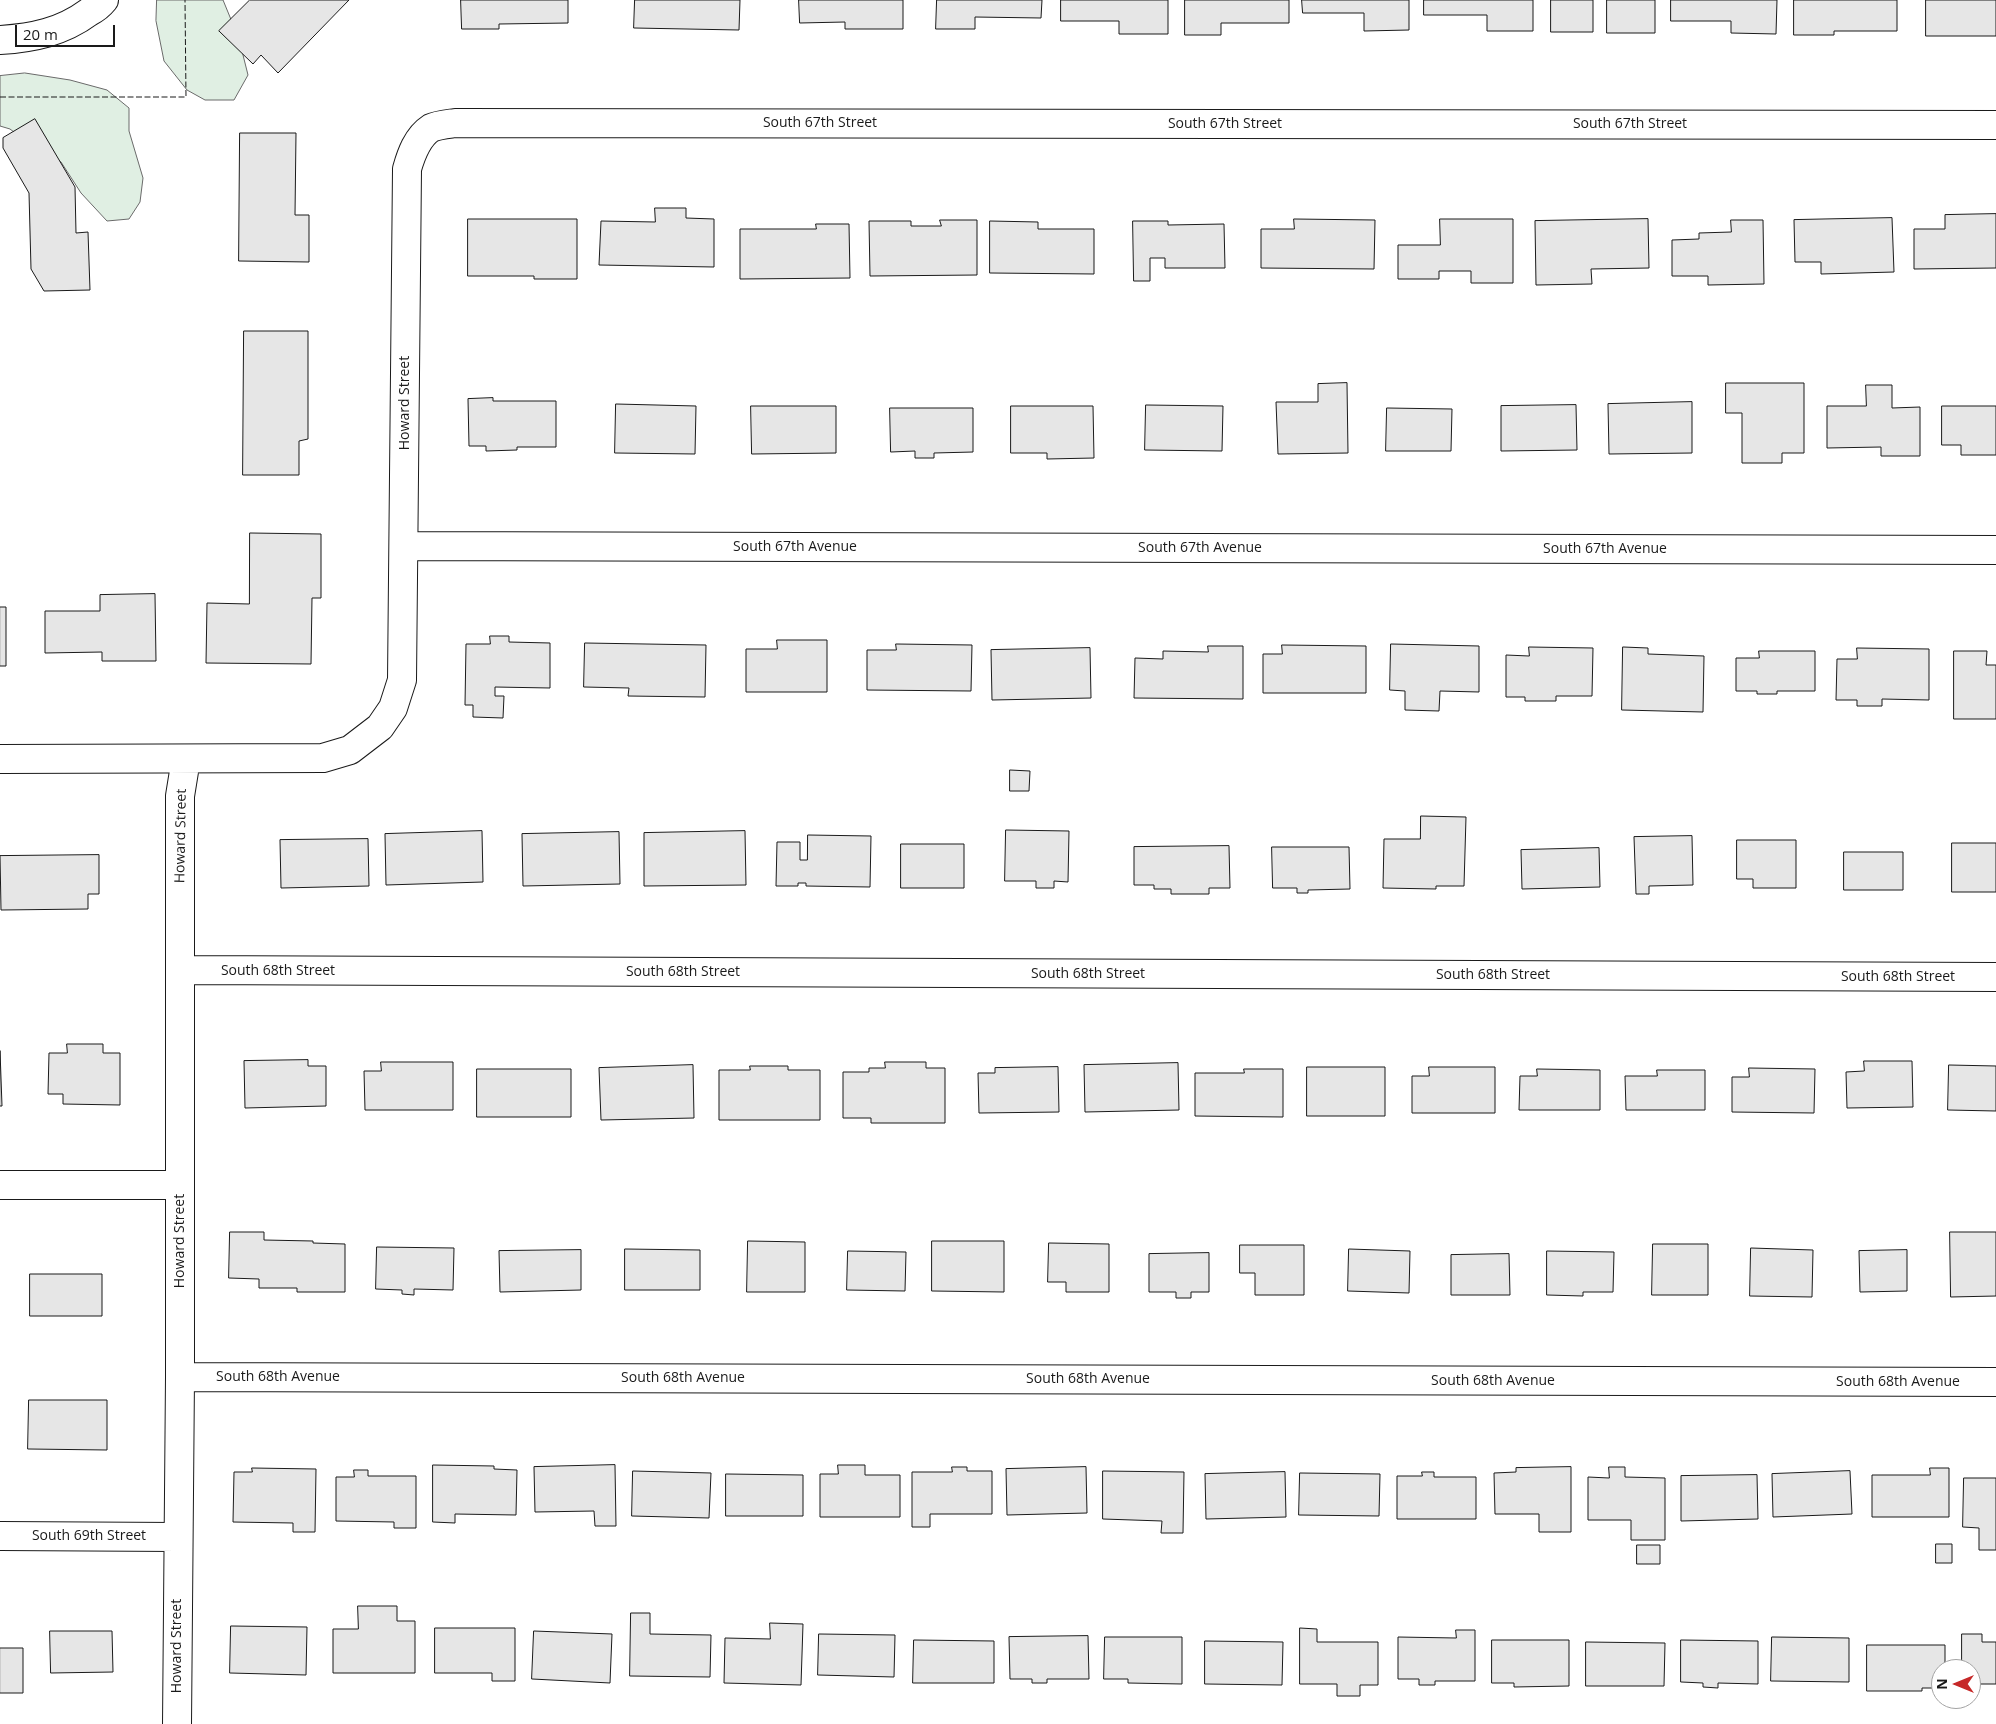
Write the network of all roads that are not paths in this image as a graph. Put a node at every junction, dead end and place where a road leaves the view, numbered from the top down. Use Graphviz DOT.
graph roads {
  1 [pos="104,0"];
  2 [pos="0,40"];
  3 [pos="455,123"];
  4 [pos="1996,125"];
  5 [pos="404,546"];
  6 [pos="1996,550"];
  7 [pos="0,759"];
  8 [pos="186,759"];
  9 [pos="181,970"];
  10 [pos="1996,977"];
  11 [pos="0,1185"];
  12 [pos="180,1185"];
  13 [pos="180,1377"];
  14 [pos="1996,1382"];
  15 [pos="0,1536"];
  16 [pos="178,1537"];
  17 [pos="177,1724"];
  1 -- 2 [label="street"];
  3 -- 4 [label="street, South 67th Street"];
  3 -- 5 [label="street, Howard Street"];
  5 -- 6 [label="street, South 67th Avenue"];
  5 -- 8 [label="street, Howard Street"];
  7 -- 8 [label="street"];
  8 -- 9 [label="street, Howard Street"];
  9 -- 10 [label="street, South 68th Street"];
  9 -- 12 [label="street, Howard Street"];
  11 -- 12 [label="street"];
  12 -- 13 [label="street, Howard Street"];
  13 -- 14 [label="street, South 68th Avenue"];
  13 -- 16 [label="street, Howard Street"];
  15 -- 16 [label="street, South 69th Street"];
  16 -- 17 [label="street, Howard Street"];
}
